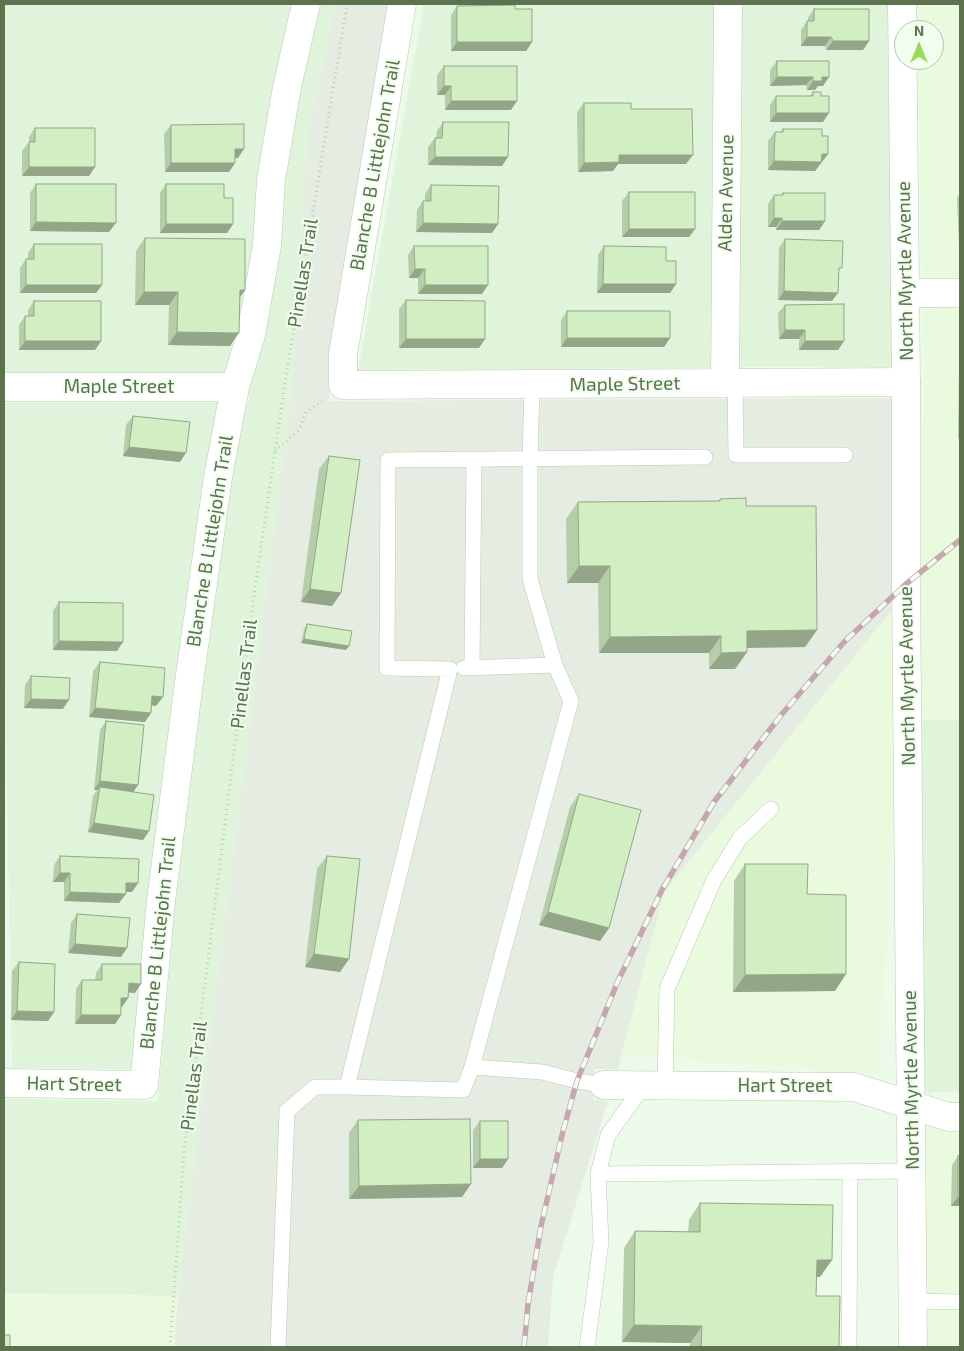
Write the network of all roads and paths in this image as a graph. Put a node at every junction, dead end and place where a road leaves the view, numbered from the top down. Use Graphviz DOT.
graph roads {
  1 [pos="306,4"];
  2 [pos="347,4"];
  3 [pos="402,4"];
  4 [pos="728,4"];
  5 [pos="902,4"];
  6 [pos="960,293"];
  7 [pos="905,294"];
  8 [pos="906,382"];
  9 [pos="730,383"];
  10 [pos="532,385"];
  11 [pos="343,386"];
  12 [pos="4,387"];
  13 [pos="235,387"];
  14 [pos="275,451"];
  15 [pos="845,455"];
  16 [pos="705,457"];
  17 [pos="474,459"];
  18 [pos="530,459"];
  19 [pos="555,664"];
  20 [pos="472,667"];
  21 [pos="450,668"];
  22 [pos="771,809"];
  23 [pos="472,1067"];
  24 [pos="4,1083"];
  25 [pos="144,1084"];
  26 [pos="604,1085"];
  27 [pos="654,1085"];
  28 [pos="347,1087"];
  29 [pos="911,1105"];
  30 [pos="960,1117"];
  31 [pos="912,1171"];
  32 [pos="850,1172"];
  33 [pos="598,1174"];
  34 [pos="913,1301"];
  35 [pos="960,1302"];
  36 [pos="170,1347"];
  37 [pos="278,1347"];
  38 [pos="587,1347"];
  39 [pos="849,1347"];
  40 [pos="913,1347"];
  1 -- 13 [label="street, Blanche B Littlejohn Trail"];
  2 -- 14 [label="path, Pinellas Trail"];
  3 -- 11 [label="street, Blanche B Littlejohn Trail"];
  4 -- 9 [label="street, Alden Avenue"];
  5 -- 7 [label="street, North Myrtle Avenue"];
  6 -- 7 [label="street"];
  7 -- 8 [label="street, North Myrtle Avenue"];
  8 -- 9 [label="street, Maple Street"];
  8 -- 29 [label="street, North Myrtle Avenue"];
  9 -- 10 [label="street, Maple Street"];
  9 -- 15 [label="lane"];
  10 -- 11 [label="street, Maple Street"];
  10 -- 18 [label="lane"];
  11 -- 14 [label="path"];
  12 -- 13 [label="street, Maple Street"];
  13 -- 25 [label="street, Blanche B Littlejohn Trail"];
  14 -- 36 [label="path, Pinellas Trail"];
  16 -- 18 [label="lane"];
  17 -- 18 [label="lane"];
  17 -- 20 [label="lane"];
  17 -- 21 [label="lane"];
  18 -- 19 [label="lane"];
  19 -- 20 [label="lane"];
  19 -- 23 [label="lane"];
  20 -- 21 [label="lane"];
  21 -- 28 [label="lane"];
  22 -- 27 [label="lane"];
  23 -- 26 [label="lane"];
  23 -- 28 [label="lane"];
  24 -- 25 [label="street, Hart Street"];
  26 -- 27 [label="street, Hart Street"];
  27 -- 29 [label="street, Hart Street"];
  27 -- 33 [label="lane"];
  28 -- 37 [label="lane"];
  29 -- 30 [label="street, Hart Street"];
  29 -- 31 [label="street, North Myrtle Avenue"];
  31 -- 32 [label="lane"];
  31 -- 34 [label="street, North Myrtle Avenue"];
  32 -- 33 [label="lane"];
  32 -- 39 [label="lane"];
  33 -- 38 [label="lane"];
  34 -- 35 [label="lane"];
  34 -- 40 [label="street, North Myrtle Avenue"];
}
